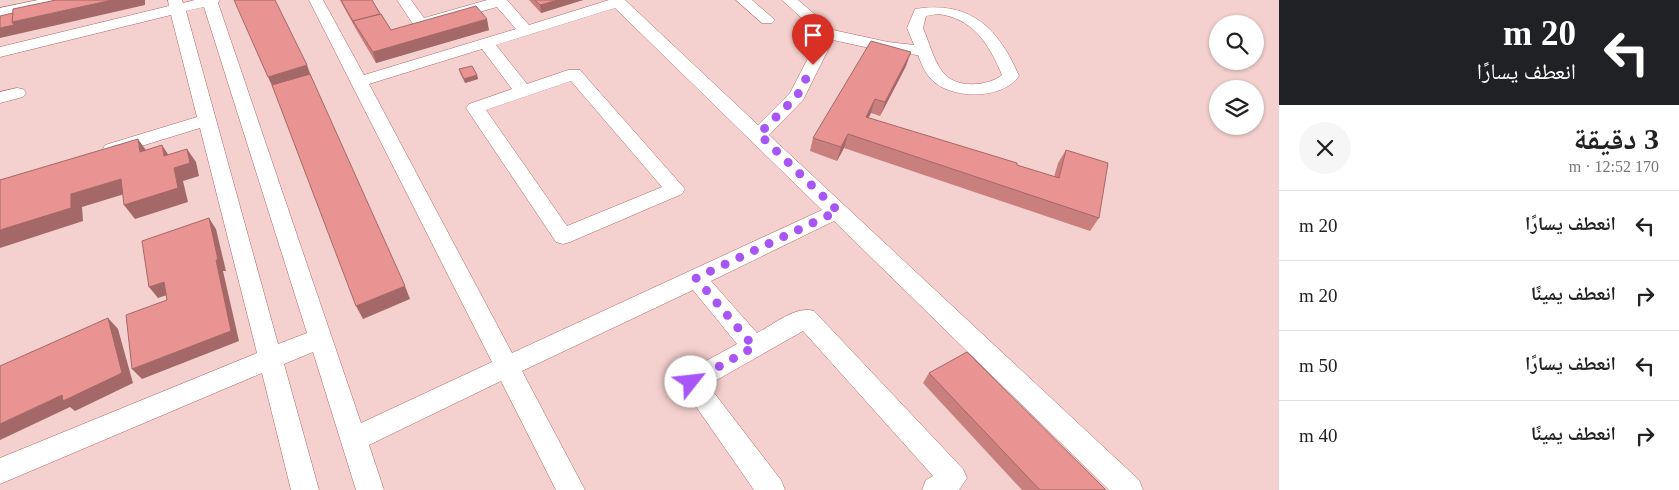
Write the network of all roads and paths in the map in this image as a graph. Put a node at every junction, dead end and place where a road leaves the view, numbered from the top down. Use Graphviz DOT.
graph roads {
  1 [pos="58,0"];
  2 [pos="211,0"];
  3 [pos="316,0"];
  4 [pos="404,0"];
  5 [pos="499,0"];
  6 [pos="743,0"];
  7 [pos="789,0"];
  8 [pos="617,1"];
  9 [pos="177,4"];
  10 [pos="0,13"];
  11 [pos="768,20"];
  12 [pos="525,30"];
  13 [pos="828,34"];
  14 [pos="486,43"];
  15 [pos="925,51"];
  16 [pos="0,52"];
  17 [pos="358,82"];
  18 [pos="524,91"];
  19 [pos="17,93"];
  20 [pos="0,98"];
  21 [pos="208,120"];
  22 [pos="759,134"];
  23 [pos="94,154"];
  24 [pos="838,211"];
  25 [pos="696,278"];
  26 [pos="320,338"];
  27 [pos="754,347"];
  28 [pos="271,358"];
  29 [pos="506,367"];
  30 [pos="354,439"];
  31 [pos="0,471"];
  32 [pos="305,490"];
  33 [pos="370,490"];
  34 [pos="571,490"];
  35 [pos="771,490"];
  36 [pos="936,490"];
  37 [pos="1129,490"];
  1 -- 10 [label="street"];
  2 -- 9 [label="street"];
  2 -- 26 [label="street"];
  3 -- 17 [label="street"];
  4 -- 5 [label="street"];
  5 -- 12 [label="street"];
  6 -- 11 [label="street"];
  7 -- 13 [label="street"];
  8 -- 12 [label="street"];
  8 -- 22 [label="street"];
  9 -- 16 [label="street"];
  9 -- 21 [label="street"];
  12 -- 14 [label="street"];
  13 -- 15 [label="street"];
  13 -- 22 [label="street"];
  14 -- 17 [label="street"];
  14 -- 18 [label="street"];
  15 -- 15 [label="street"];
  17 -- 29 [label="street"];
  18 -- 18 [label="street"];
  19 -- 20 [label="street"];
  21 -- 23 [label="street"];
  21 -- 28 [label="street"];
  22 -- 24 [label="street"];
  24 -- 25 [label="street"];
  24 -- 37 [label="street"];
  25 -- 27 [label="street"];
  25 -- 29 [label="street"];
  26 -- 28 [label="street"];
  26 -- 30 [label="street"];
  27 -- 35 [label="street"];
  27 -- 36 [label="street"];
  28 -- 31 [label="street"];
  28 -- 32 [label="street"];
  29 -- 30 [label="street"];
  29 -- 34 [label="street"];
  30 -- 33 [label="street"];
}
